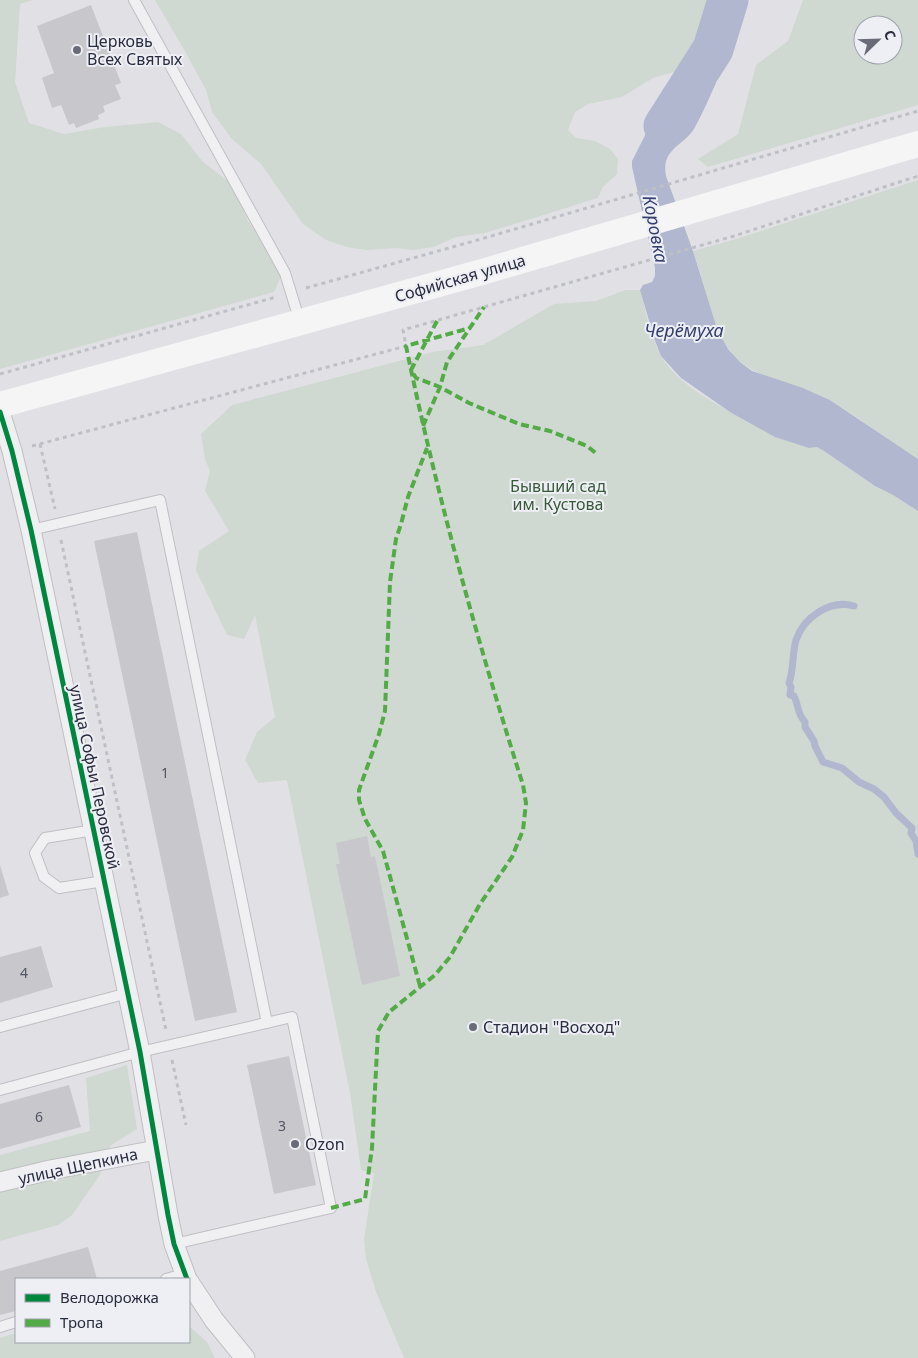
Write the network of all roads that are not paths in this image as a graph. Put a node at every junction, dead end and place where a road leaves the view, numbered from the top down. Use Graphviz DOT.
graph roads {
  1 [pos="134,0"];
  2 [pos="918,144"];
  3 [pos="301,323"];
  4 [pos="0,405"];
  5 [pos="0,412"];
  6 [pos="31,530"];
  7 [pos="94,830"];
  8 [pos="104,880"];
  9 [pos="128,992"];
  10 [pos="267,1023"];
  11 [pos="0,1027"];
  12 [pos="140,1052"];
  13 [pos="0,1090"];
  14 [pos="156,1150"];
  15 [pos="0,1182"];
  16 [pos="174,1244"];
  17 [pos="187,1278"];
  18 [pos="190,1283"];
  19 [pos="15,1322"];
  20 [pos="0,1327"];
  21 [pos="245,1358"];
  1 -- 3 [label="lane"];
  2 -- 3 [label="main road, Софийская улица"];
  3 -- 4 [label="main road, Софийская улица"];
  5 -- 6 [label="street, улица Софьи Перовской"];
  6 -- 7 [label="street, улица Софьи Перовской"];
  6 -- 10 [label="lane"];
  7 -- 8 [label="street, улица Софьи Перовской"];
  7 -- 8 [label="lane"];
  8 -- 9 [label="street, улица Софьи Перовской"];
  9 -- 11 [label="lane"];
  9 -- 12 [label="street, улица Софьи Перовской"];
  10 -- 12 [label="lane"];
  10 -- 16 [label="lane"];
  12 -- 13 [label="lane"];
  12 -- 14 [label="street, улица Софьи Перовской"];
  14 -- 15 [label="street, улица Щепкина"];
  14 -- 16 [label="street, улица Софьи Перовской"];
  16 -- 17 [label="street, улица Софьи Перовской"];
  18 -- 21 [label="street, улица Софьи Перовской"];
  19 -- 20 [label="lane"];
}
